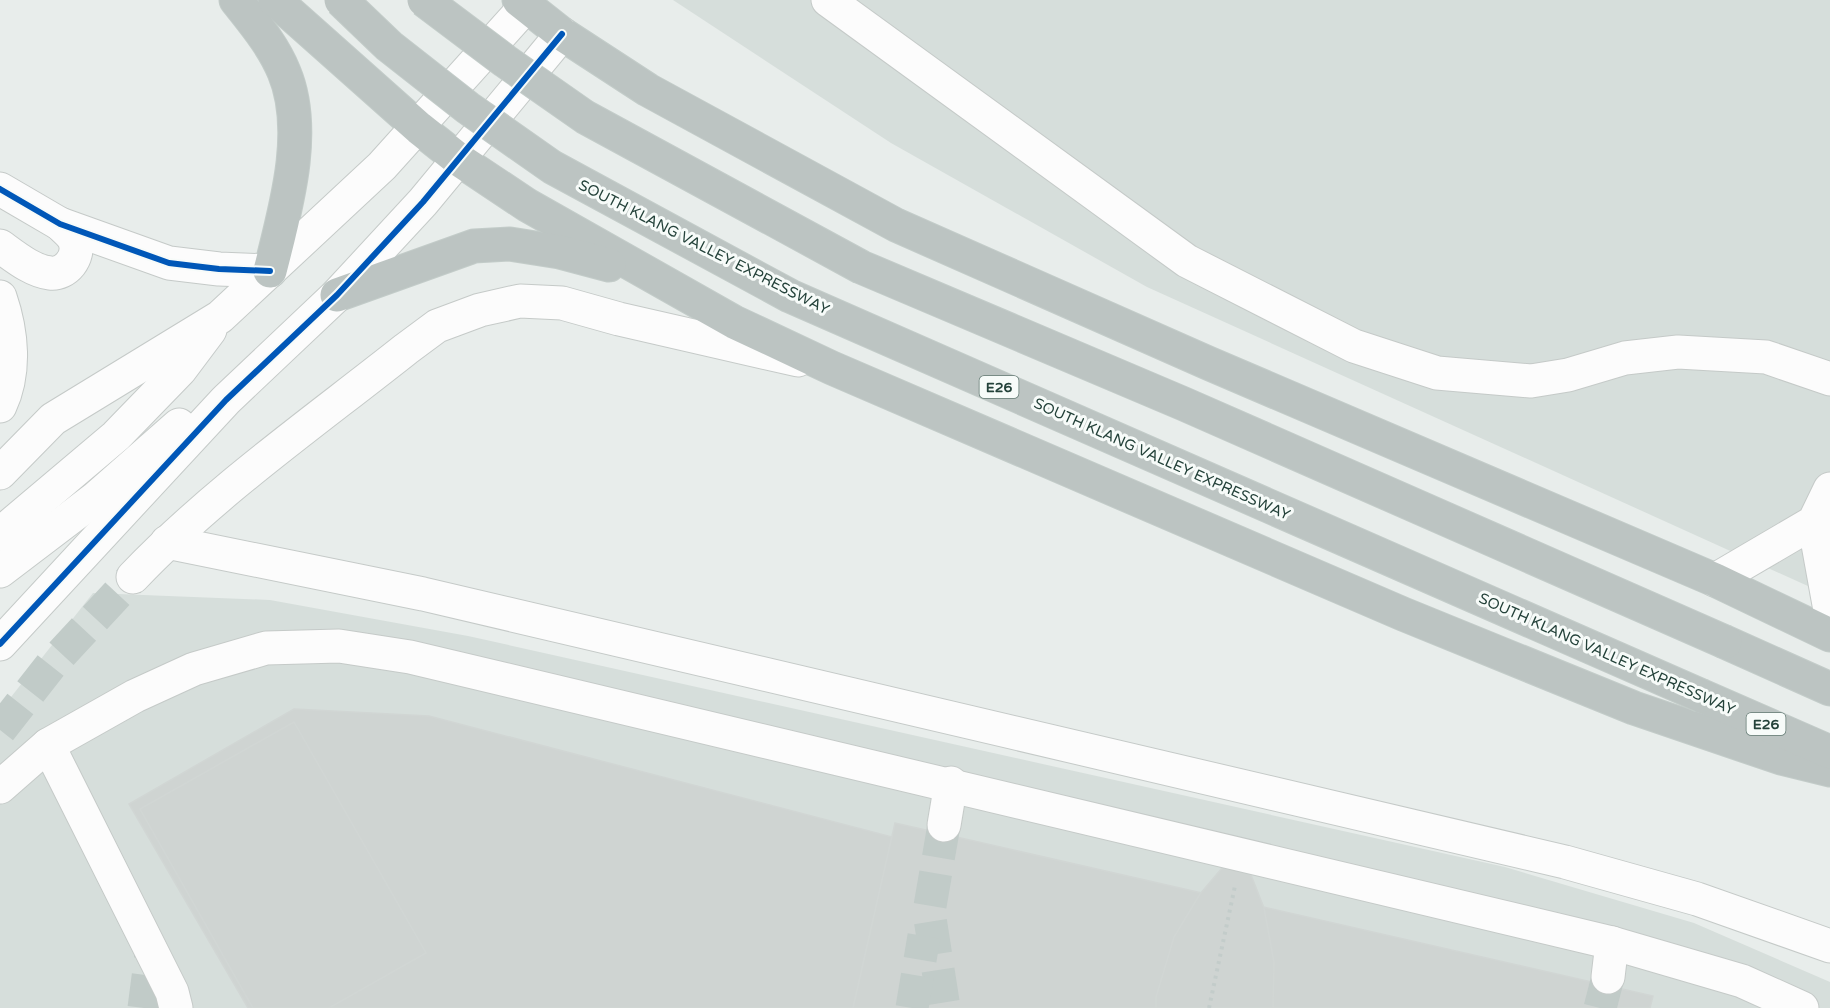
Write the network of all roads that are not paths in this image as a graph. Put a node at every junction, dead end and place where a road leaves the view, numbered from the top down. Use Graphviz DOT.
graph roads {
  1 [pos="236,0"];
  2 [pos="275,0"];
  3 [pos="341,0"];
  4 [pos="424,0"];
  5 [pos="828,0"];
  6 [pos="522,3"];
  7 [pos="562,33"];
  8 [pos="419,128"];
  9 [pos="458,159"];
  10 [pos="0,189"];
  11 [pos="60,224"];
  12 [pos="0,246"];
  13 [pos="270,271"];
  14 [pos="652,275"];
  15 [pos="337,295"];
  16 [pos="0,297"];
  17 [pos="220,317"];
  18 [pos="832,368"];
  19 [pos="1830,379"];
  20 [pos="226,400"];
  21 [pos="0,406"];
  22 [pos="0,473"];
  23 [pos="1830,489"];
  24 [pos="1814,522"];
  25 [pos="0,534"];
  26 [pos="167,542"];
  27 [pos="0,571"];
  28 [pos="133,577"];
  29 [pos="1715,580"];
  30 [pos="57,584"];
  31 [pos="1830,610"];
  32 [pos="1830,635"];
  33 [pos="0,644"];
  34 [pos="0,664"];
  35 [pos="1830,689"];
  36 [pos="48,745"];
  37 [pos="1830,752"];
  38 [pos="1830,770"];
  39 [pos="951,783"];
  40 [pos="0,787"];
  41 [pos="944,825"];
  42 [pos="1612,943"];
  43 [pos="1830,946"];
  44 [pos="1608,977"];
  45 [pos="178,1003"];
  46 [pos="1802,1008"];
  1 -- 13 [label="highway"];
  2 -- 8 [label="highway"];
  3 -- 37 [label="highway, SOUTH KLANG VALLEY EXPRESSWAY / E26, bridge"];
  4 -- 35 [label="highway, bridge"];
  5 -- 19 [label="street"];
  6 -- 7 [label="highway"];
  6 -- 8 [label="street"];
  7 -- 9 [label="street"];
  7 -- 29 [label="highway"];
  8 -- 9 [label="highway"];
  8 -- 13 [label="street"];
  9 -- 14 [label="highway"];
  9 -- 15 [label="street"];
  10 -- 11 [label="street"];
  11 -- 12 [label="street"];
  11 -- 13 [label="street"];
  13 -- 17 [label="street"];
  14 -- 15 [label="highway"];
  14 -- 18 [label="highway"];
  15 -- 20 [label="street"];
  16 -- 21 [label="street"];
  17 -- 22 [label="street"];
  17 -- 25 [label="street"];
  18 -- 26 [label="street"];
  18 -- 38 [label="highway"];
  20 -- 27 [label="street"];
  20 -- 30 [label="street"];
  23 -- 24 [label="street"];
  24 -- 29 [label="street"];
  24 -- 31 [label="street"];
  26 -- 28 [label="street"];
  26 -- 43 [label="street"];
  29 -- 32 [label="highway"];
  30 -- 33 [label="street"];
  30 -- 34 [label="street"];
  36 -- 39 [label="street"];
  36 -- 40 [label="street"];
  36 -- 45 [label="street"];
  39 -- 41 [label="street"];
  39 -- 42 [label="street"];
  42 -- 44 [label="street"];
  42 -- 46 [label="street"];
}
